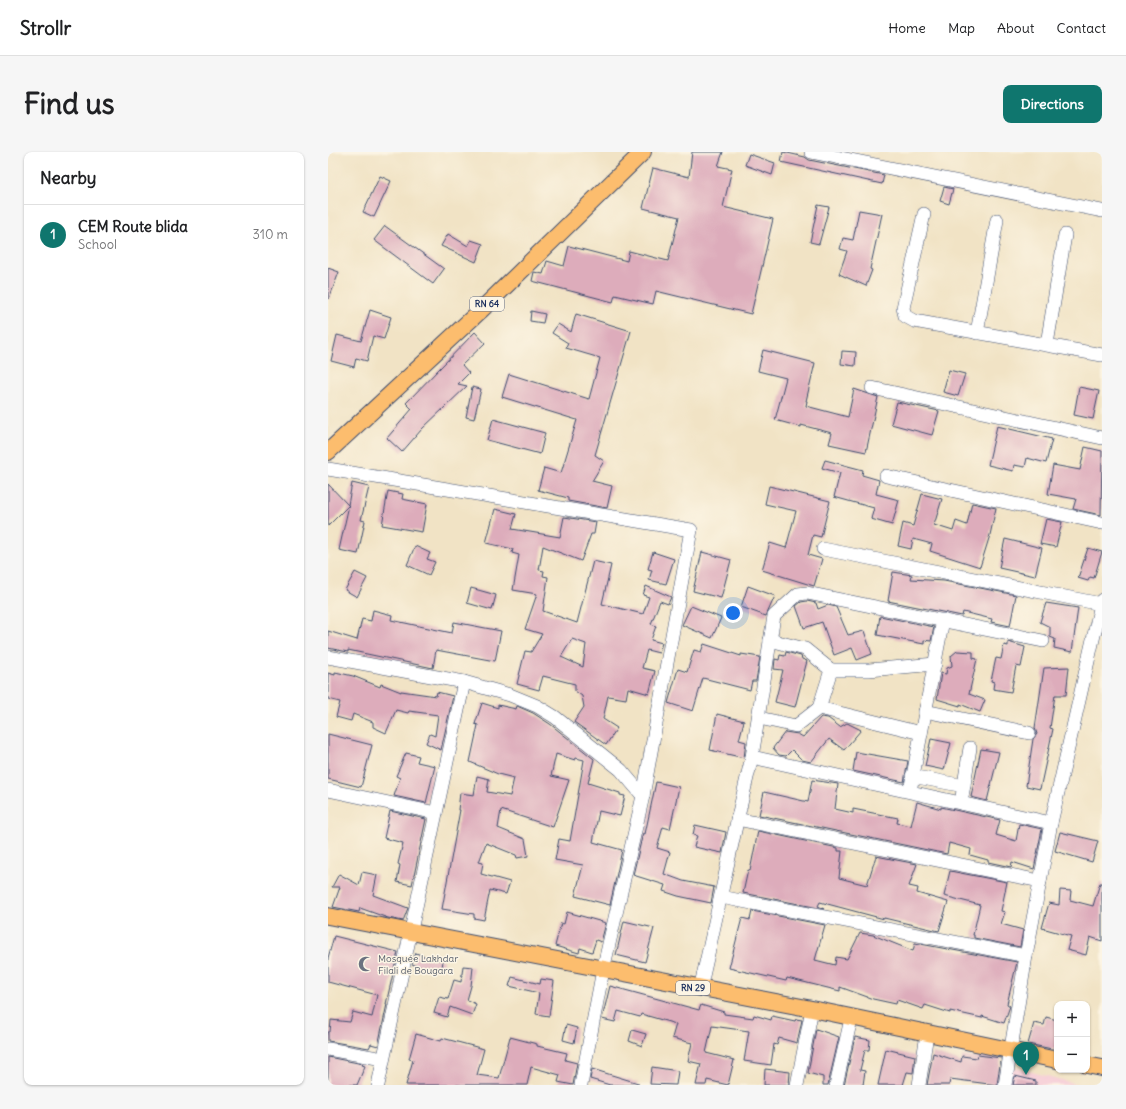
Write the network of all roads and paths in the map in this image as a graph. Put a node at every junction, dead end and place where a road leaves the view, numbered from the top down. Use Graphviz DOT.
graph roads {
  1 [pos="643,152"];
  2 [pos="811,152"];
  3 [pos="1102,211"];
  4 [pos="924,214"];
  5 [pos="997,220"];
  6 [pos="1065,235"];
  7 [pos="977,333"];
  8 [pos="1047,344"];
  9 [pos="1102,355"];
  10 [pos="872,388"];
  11 [pos="1102,438"];
  12 [pos="328,452"];
  13 [pos="328,469"];
  14 [pos="886,476"];
  15 [pos="1102,523"];
  16 [pos="823,549"];
  17 [pos="1102,602"];
  18 [pos="943,620"];
  19 [pos="770,640"];
  20 [pos="1043,641"];
  21 [pos="328,657"];
  22 [pos="935,664"];
  23 [pos="831,670"];
  24 [pos="464,682"];
  25 [pos="819,708"];
  26 [pos="925,711"];
  27 [pos="759,718"];
  28 [pos="920,733"];
  29 [pos="1029,733"];
  30 [pos="970,748"];
  31 [pos="752,757"];
  32 [pos="912,776"];
  33 [pos="964,786"];
  34 [pos="328,790"];
  35 [pos="910,791"];
  36 [pos="643,796"];
  37 [pos="961,802"];
  38 [pos="436,813"];
  39 [pos="737,819"];
  40 [pos="1051,823"];
  41 [pos="1040,881"];
  42 [pos="721,897"];
  43 [pos="328,916"];
  44 [pos="410,932"];
  45 [pos="1026,956"];
  46 [pos="603,970"];
  47 [pos="700,989"];
  48 [pos="812,1009"];
  49 [pos="851,1019"];
  50 [pos="927,1034"];
  51 [pos="328,1049"];
  52 [pos="1009,1051"];
  53 [pos="383,1059"];
  54 [pos="1054,1059"];
  55 [pos="1090,1066"];
  56 [pos="1102,1068"];
  57 [pos="378,1085"];
  58 [pos="581,1085"];
  59 [pos="797,1085"];
  60 [pos="836,1085"];
  61 [pos="919,1085"];
  62 [pos="1005,1085"];
  1 -- 12 [label="main road, RN 64"];
  2 -- 3 [label="street"];
  4 -- 7 [label="street"];
  5 -- 7 [label="street"];
  6 -- 8 [label="street"];
  7 -- 8 [label="street"];
  8 -- 9 [label="street"];
  10 -- 11 [label="street"];
  13 -- 36 [label="street"];
  14 -- 15 [label="street"];
  16 -- 17 [label="street"];
  17 -- 40 [label="street"];
  18 -- 19 [label="street"];
  18 -- 20 [label="street"];
  18 -- 22 [label="street"];
  19 -- 23 [label="street"];
  19 -- 27 [label="street"];
  21 -- 24 [label="street"];
  22 -- 23 [label="street"];
  22 -- 26 [label="street"];
  23 -- 25 [label="street"];
  24 -- 36 [label="street"];
  24 -- 38 [label="street"];
  25 -- 27 [label="street"];
  25 -- 28 [label="street"];
  26 -- 28 [label="street"];
  26 -- 29 [label="street"];
  27 -- 31 [label="street"];
  28 -- 32 [label="street"];
  30 -- 33 [label="street"];
  31 -- 35 [label="street"];
  31 -- 39 [label="street"];
  32 -- 33 [label="street"];
  32 -- 35 [label="street"];
  33 -- 37 [label="street"];
  34 -- 38 [label="street"];
  35 -- 37 [label="street"];
  36 -- 46 [label="street"];
  37 -- 40 [label="street"];
  38 -- 44 [label="street"];
  39 -- 41 [label="street"];
  39 -- 42 [label="street"];
  40 -- 41 [label="street"];
  41 -- 45 [label="street"];
  42 -- 45 [label="street"];
  42 -- 47 [label="street"];
  43 -- 44 [label="main road, RN 29"];
  44 -- 46 [label="main road, RN 29"];
  44 -- 53 [label="street"];
  45 -- 52 [label="street"];
  46 -- 47 [label="main road, RN 29"];
  46 -- 58 [label="street"];
  47 -- 48 [label="main road, RN 29"];
  48 -- 49 [label="main road, RN 29"];
  48 -- 59 [label="street"];
  49 -- 50 [label="main road, RN 29"];
  49 -- 60 [label="street"];
  50 -- 52 [label="main road, RN 29"];
  50 -- 61 [label="street"];
  51 -- 53 [label="street"];
  52 -- 54 [label="main road, RN 29"];
  52 -- 62 [label="street"];
  53 -- 57 [label="street"];
  55 -- 56 [label="main road"];
}
